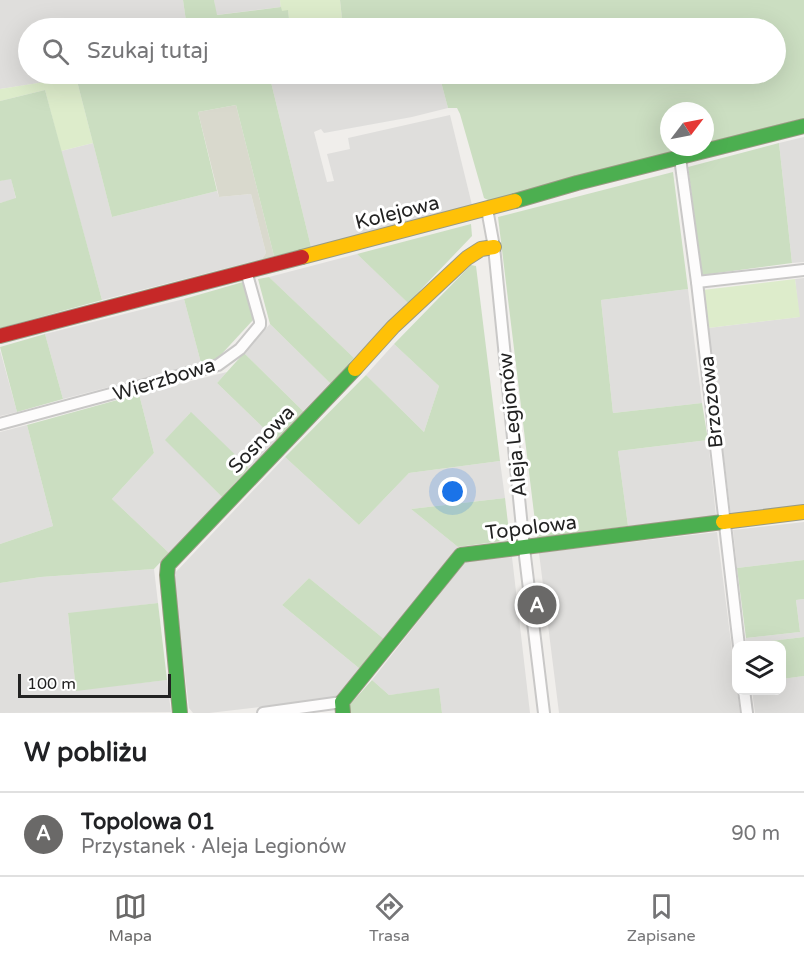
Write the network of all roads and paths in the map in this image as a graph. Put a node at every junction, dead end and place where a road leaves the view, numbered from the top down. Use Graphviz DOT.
graph roads {
  1 [pos="804,126"];
  2 [pos="680,158"];
  3 [pos="486,209"];
  4 [pos="494,247"];
  5 [pos="804,270"];
  6 [pos="246,271"];
  7 [pos="697,282"];
  8 [pos="0,336"];
  9 [pos="0,424"];
  10 [pos="804,512"];
  11 [pos="724,522"];
  12 [pos="524,548"];
  13 [pos="739,641"];
  14 [pos="745,695"];
  15 [pos="342,708"];
  16 [pos="180,713"];
  17 [pos="263,713"];
  18 [pos="544,713"];
  19 [pos="747,713"];
  1 -- 2 [label="street, Kolejowa"];
  2 -- 3 [label="street, Kolejowa"];
  2 -- 7 [label="street, Brzozowa"];
  3 -- 4 [label="street, Aleja Legionów"];
  3 -- 6 [label="street, Kolejowa"];
  4 -- 12 [label="street, Aleja Legionów"];
  4 -- 16 [label="street, Sosnowa"];
  5 -- 7 [label="street"];
  6 -- 8 [label="street, Kolejowa"];
  6 -- 9 [label="street, Wierzbowa"];
  7 -- 11 [label="street, Brzozowa"];
  10 -- 11 [label="street, Topolowa"];
  11 -- 12 [label="street, Topolowa"];
  11 -- 13 [label="street, Brzozowa"];
  12 -- 15 [label="street, Topolowa"];
  12 -- 18 [label="street, Aleja Legionów"];
  14 -- 19 [label="street"];
  15 -- 17 [label="street"];
}
